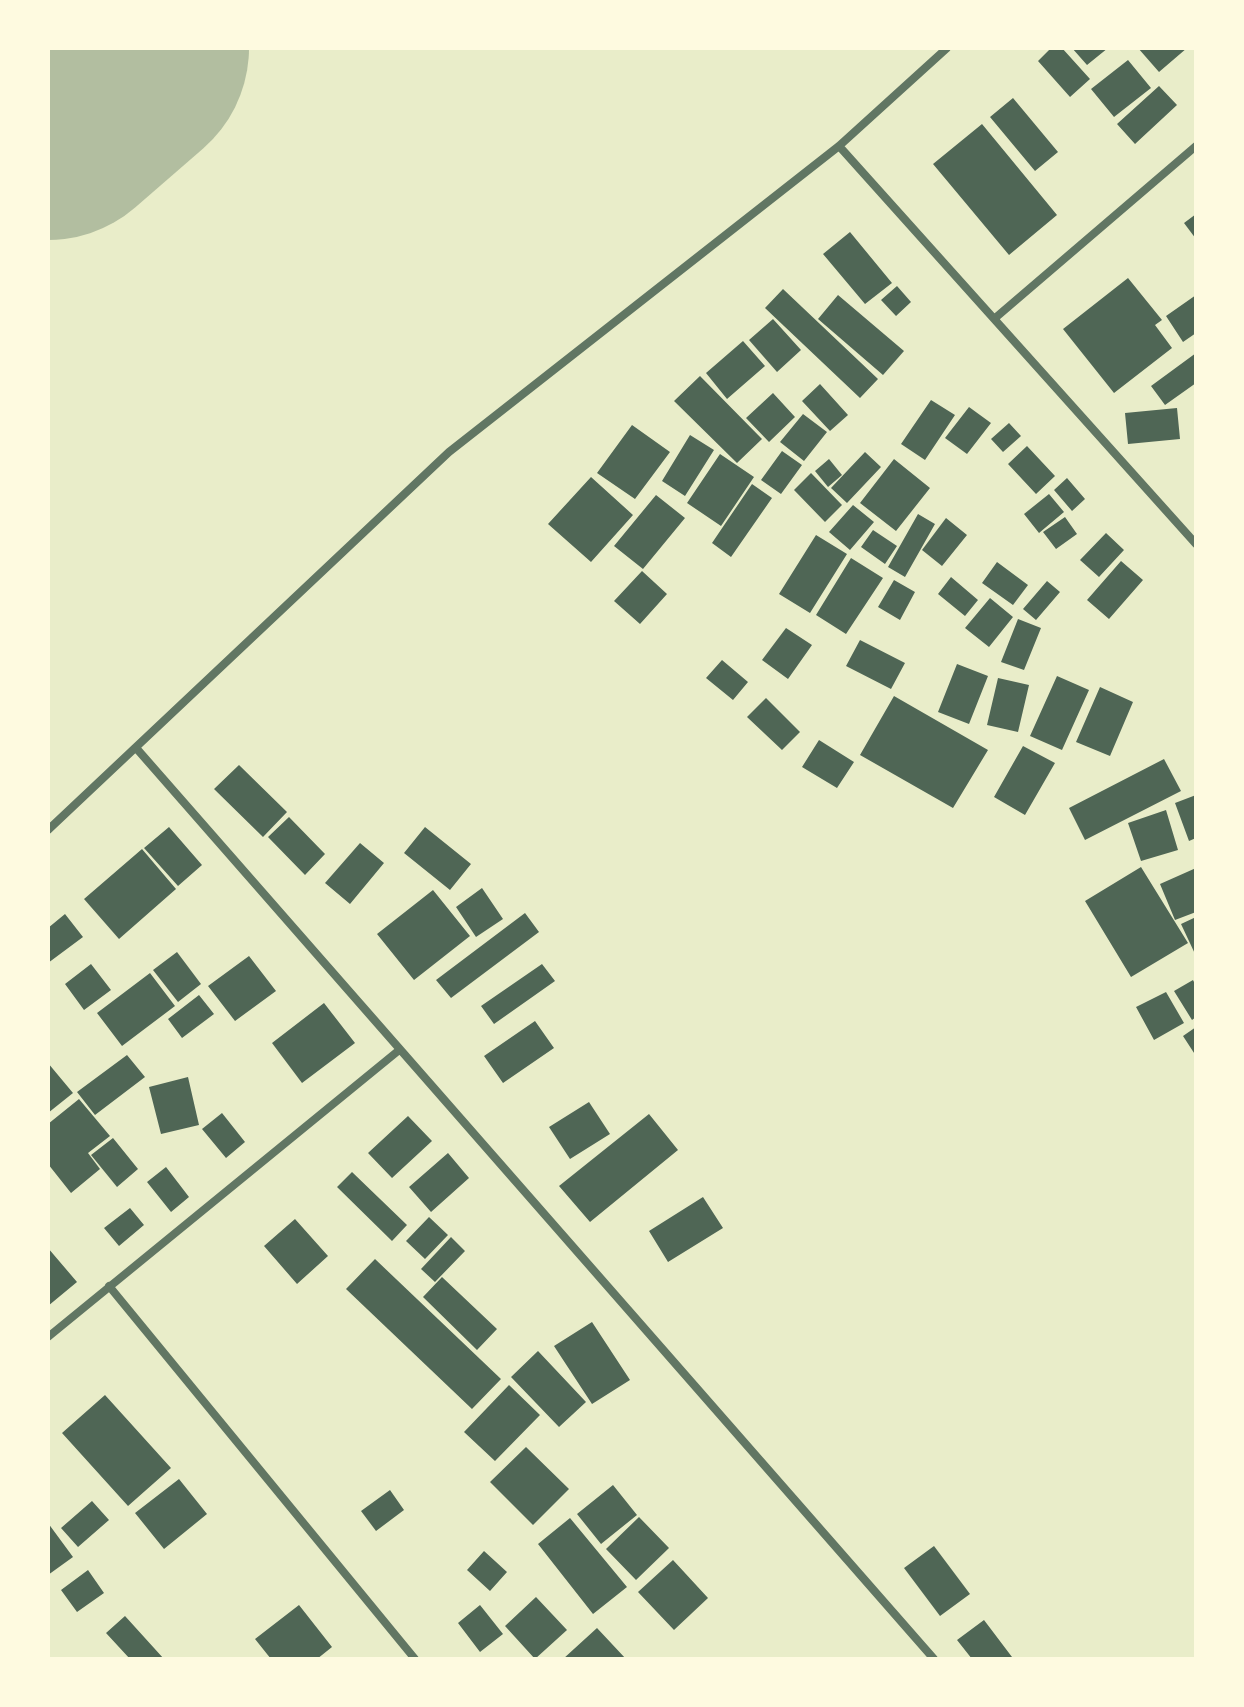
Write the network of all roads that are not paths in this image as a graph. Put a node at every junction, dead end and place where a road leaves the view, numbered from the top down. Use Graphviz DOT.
graph roads {
  1 [pos="947,48"];
  2 [pos="839,146"];
  3 [pos="1196,146"];
  4 [pos="994,319"];
  5 [pos="1196,544"];
  6 [pos="137,749"];
  7 [pos="48,830"];
  8 [pos="398,1051"];
  9 [pos="109,1286"];
  10 [pos="48,1337"];
  11 [pos="415,1659"];
  12 [pos="934,1659"];
  1 -- 2 [label="street"];
  2 -- 4 [label="street"];
  2 -- 6 [label="street"];
  3 -- 4 [label="street"];
  4 -- 5 [label="street"];
  6 -- 7 [label="street"];
  6 -- 8 [label="street"];
  8 -- 9 [label="street"];
  8 -- 12 [label="street"];
  9 -- 10 [label="street"];
  9 -- 11 [label="street"];
}
